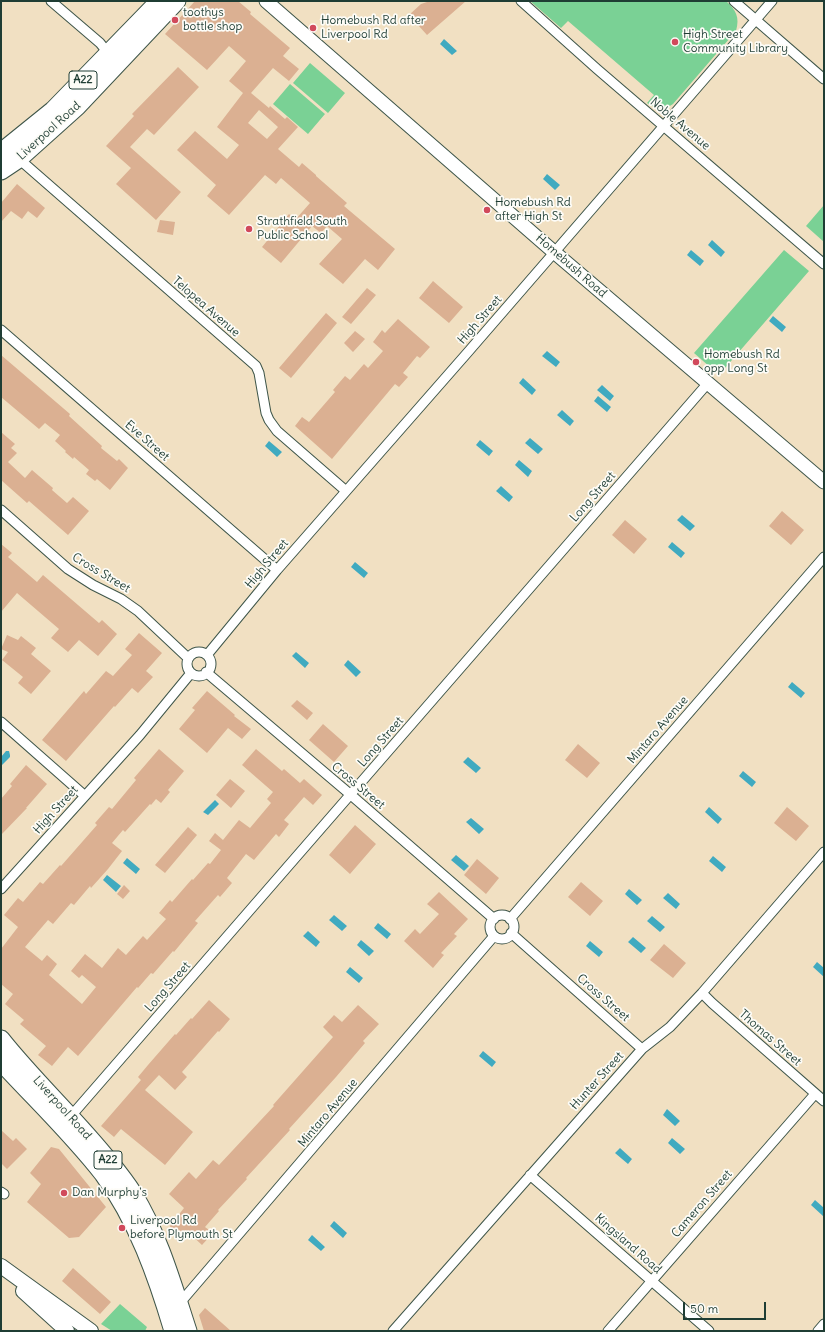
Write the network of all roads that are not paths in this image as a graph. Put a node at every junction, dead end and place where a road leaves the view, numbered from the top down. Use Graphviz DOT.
graph roads {
  1 [pos="51,1"];
  2 [pos="159,1"];
  3 [pos="177,1"];
  4 [pos="266,1"];
  5 [pos="521,1"];
  6 [pos="734,1"];
  7 [pos="772,1"];
  8 [pos="755,20"];
  9 [pos="108,53"];
  10 [pos="824,79"];
  11 [pos="664,126"];
  12 [pos="2,150"];
  13 [pos="19,159"];
  14 [pos="1,171"];
  15 [pos="554,252"];
  16 [pos="824,264"];
  17 [pos="1,330"];
  18 [pos="708,383"];
  19 [pos="824,482"];
  20 [pos="346,491"];
  21 [pos="1,510"];
  22 [pos="824,557"];
  23 [pos="277,570"];
  24 [pos="207,655"];
  25 [pos="188,658"];
  26 [pos="191,672"];
  27 [pos="206,672"];
  28 [pos="1,722"];
  29 [pos="351,795"];
  30 [pos="85,796"];
  31 [pos="824,852"];
  32 [pos="1,889"];
  33 [pos="494,919"];
  34 [pos="510,919"];
  35 [pos="511,933"];
  36 [pos="494,936"];
  37 [pos="702,993"];
  38 [pos="1,1039"];
  39 [pos="642,1049"];
  40 [pos="1,1062"];
  41 [pos="815,1094"];
  42 [pos="824,1101"];
  43 [pos="71,1116"];
  44 [pos="530,1175"];
  45 [pos="1,1266"];
  46 [pos="1,1270"];
  47 [pos="652,1281"];
  48 [pos="179,1304"];
  49 [pos="824,1324"];
  50 [pos="67,1331"];
  51 [pos="91,1331"];
  52 [pos="173,1331"];
  53 [pos="188,1331"];
  54 [pos="393,1331"];
  55 [pos="608,1331"];
  56 [pos="709,1331"];
  57 [pos="818,1331"];
  1 -- 9 [label="street"];
  2 -- 9 [label="highway, Liverpool Road / A22"];
  3 -- 13 [label="highway, Liverpool Road / A22"];
  4 -- 15 [label="main road, Homebush Road"];
  5 -- 11 [label="street, Noble Avenue"];
  6 -- 8 [label="street"];
  7 -- 8 [label="street, High Street"];
  8 -- 10 [label="street"];
  8 -- 11 [label="street, High Street"];
  9 -- 12 [label="highway, Liverpool Road / A22"];
  11 -- 15 [label="street, High Street"];
  11 -- 16 [label="street, Noble Avenue"];
  13 -- 14 [label="highway, Liverpool Road / A22"];
  13 -- 20 [label="street, Telopea Avenue"];
  15 -- 18 [label="main road, Homebush Road"];
  15 -- 20 [label="street, High Street"];
  17 -- 23 [label="street, Eve Street"];
  18 -- 19 [label="main road, Homebush Road"];
  18 -- 29 [label="street, Long Street"];
  20 -- 23 [label="street, High Street"];
  21 -- 25 [label="street, Cross Street"];
  22 -- 34 [label="street, Mintaro Avenue"];
  23 -- 24 [label="street, High Street"];
  24 -- 25 [label="street"];
  24 -- 27 [label="street"];
  25 -- 26 [label="street"];
  26 -- 27 [label="street"];
  26 -- 30 [label="street, High Street"];
  27 -- 29 [label="street, Cross Street"];
  28 -- 30 [label="street"];
  29 -- 33 [label="street, Cross Street"];
  29 -- 43 [label="street, Long Street"];
  30 -- 32 [label="street, High Street"];
  31 -- 37 [label="street, Hunter Street"];
  33 -- 34 [label="street"];
  33 -- 36 [label="street"];
  34 -- 35 [label="street"];
  35 -- 36 [label="street"];
  35 -- 39 [label="street, Cross Street"];
  36 -- 48 [label="street, Mintaro Avenue"];
  37 -- 39 [label="street, Hunter Street"];
  37 -- 41 [label="street, Thomas Street"];
  38 -- 43 [label="highway, Liverpool Road / A22"];
  39 -- 44 [label="street, Hunter Street"];
  40 -- 52 [label="highway, Liverpool Road / A22"];
  41 -- 42 [label="street, Thomas Street"];
  41 -- 47 [label="street, Cameron Street"];
  43 -- 48 [label="highway, Liverpool Road / A22"];
  44 -- 47 [label="street, Kingsland Road"];
  44 -- 54 [label="street, Hunter Street"];
  45 -- 51 [label="main road"];
  46 -- 50 [label="main road"];
  47 -- 55 [label="street, Cameron Street"];
  47 -- 56 [label="street, Kingsland Road"];
  48 -- 53 [label="highway, Liverpool Road / A22"];
  49 -- 57 [label="street"];
}
